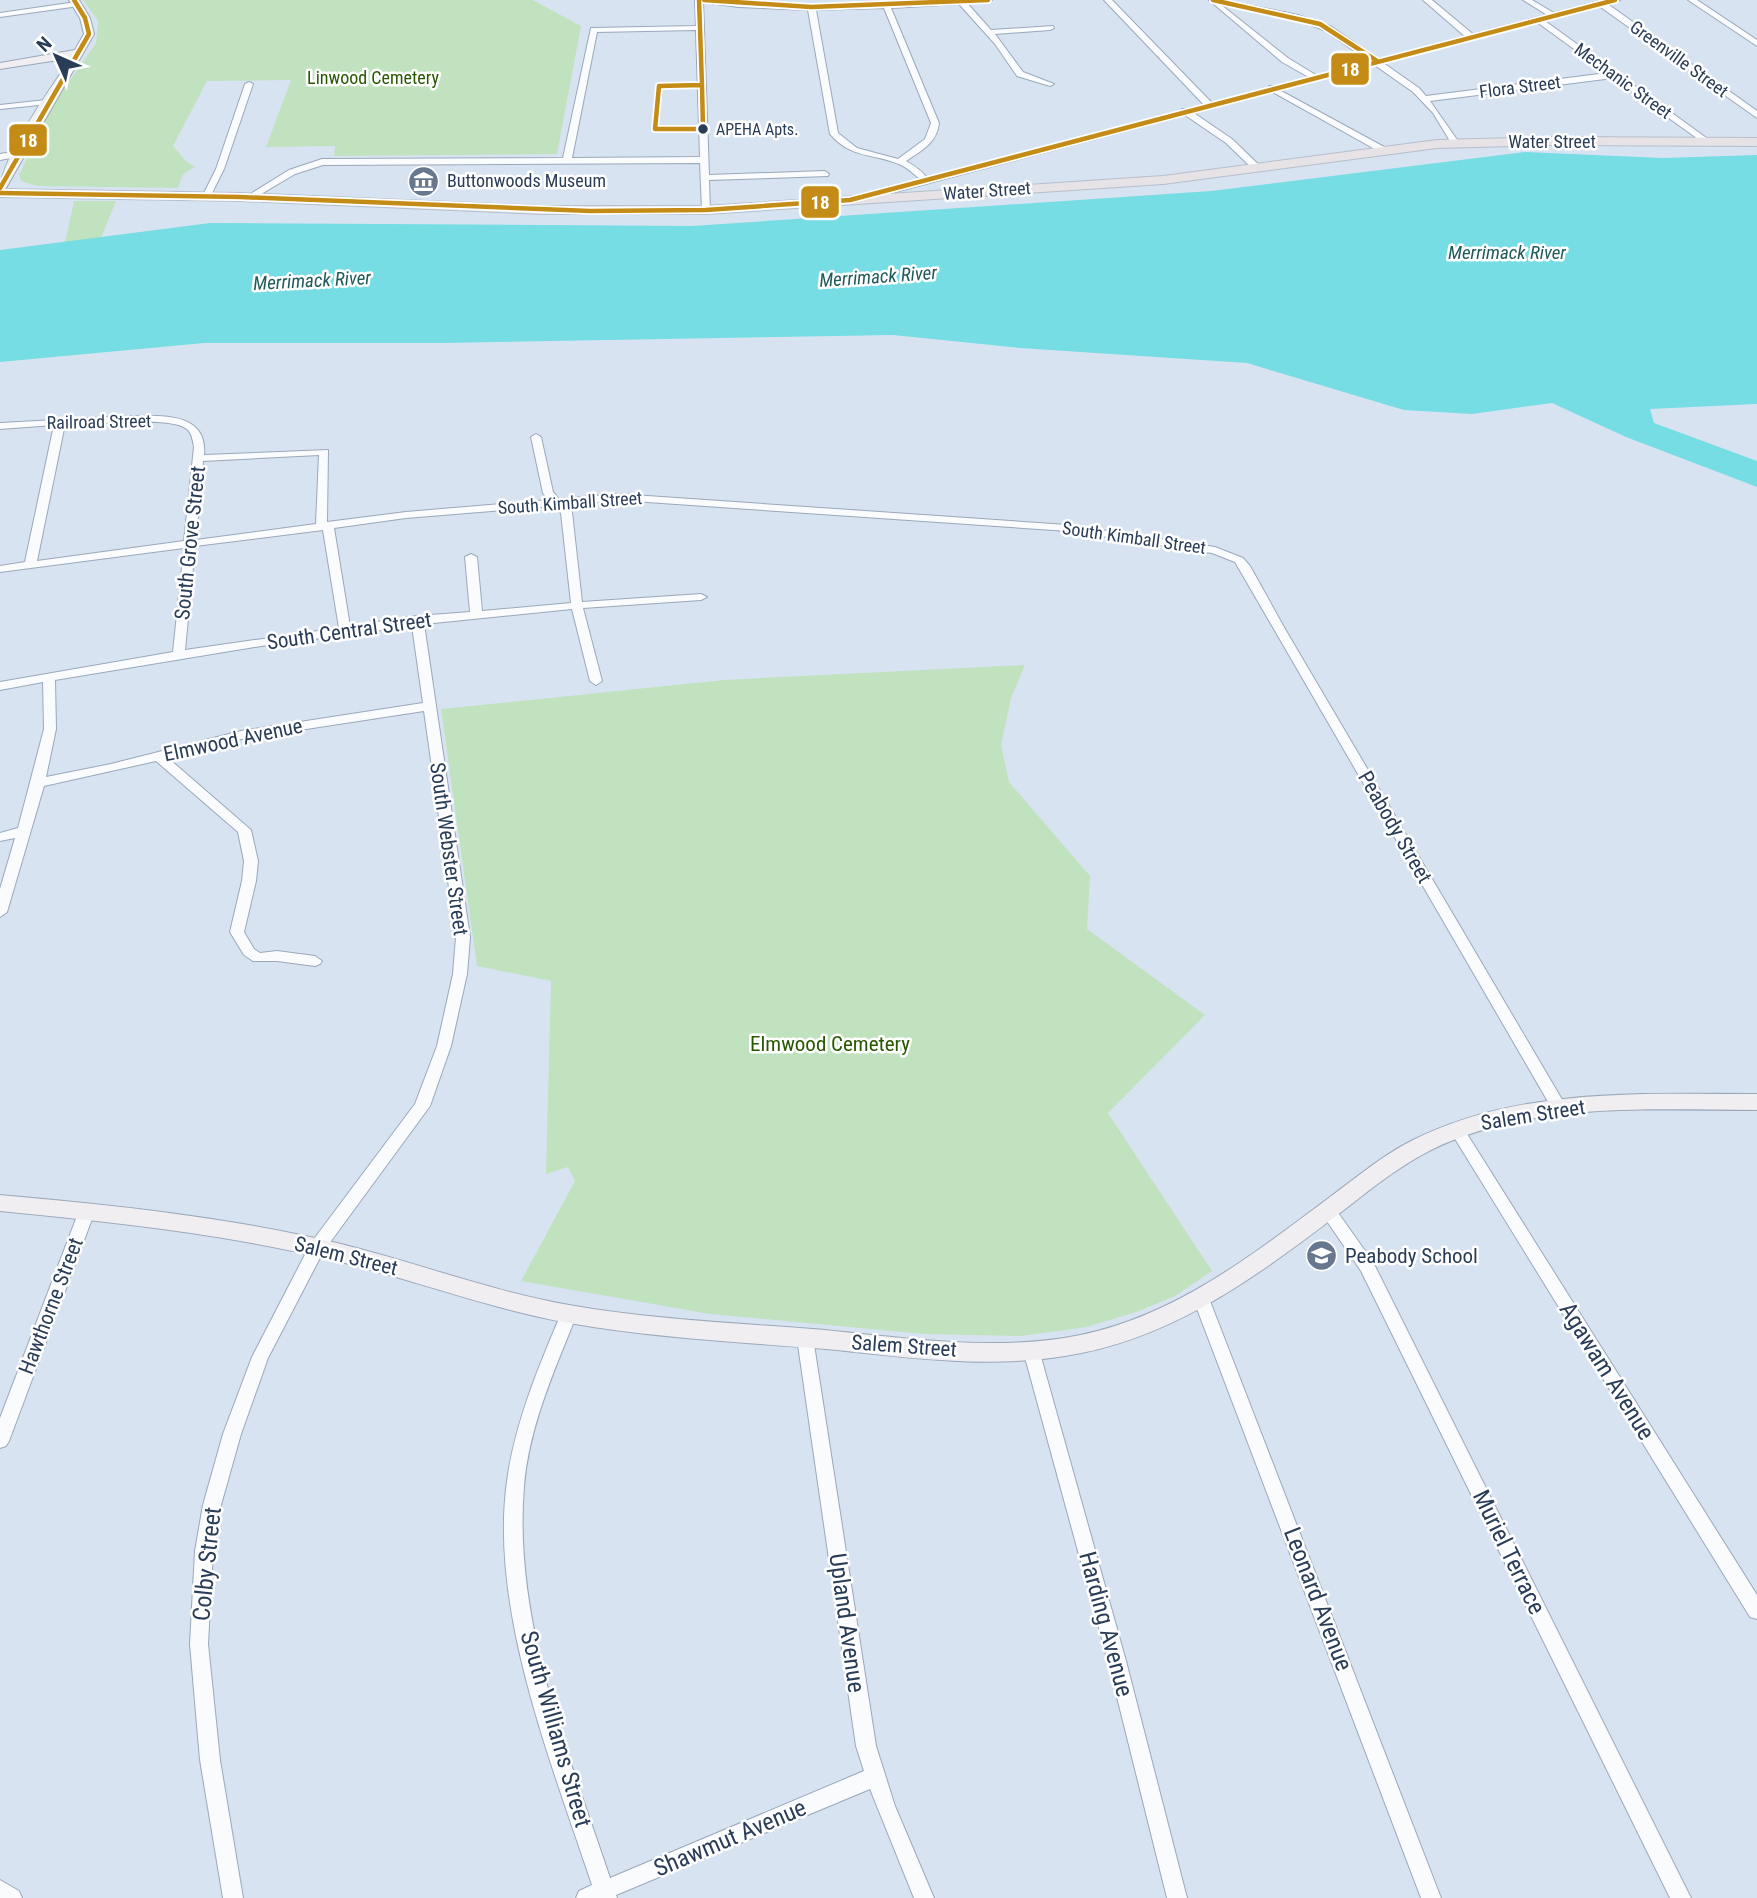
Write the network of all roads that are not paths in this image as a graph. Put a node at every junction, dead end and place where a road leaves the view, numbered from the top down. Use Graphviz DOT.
graph roads {
  1 [pos="702,0"];
  2 [pos="988,0"];
  3 [pos="1108,0"];
  4 [pos="1212,0"];
  5 [pos="1427,0"];
  6 [pos="1527,0"];
  7 [pos="1615,0"];
  8 [pos="1692,0"];
  9 [pos="961,1"];
  10 [pos="1269,1"];
  11 [pos="75,2"];
  12 [pos="886,4"];
  13 [pos="1602,4"];
  14 [pos="811,6"];
  15 [pos="1262,10"];
  16 [pos="0,15"];
  17 [pos="1555,16"];
  18 [pos="1538,20"];
  19 [pos="700,27"];
  20 [pos="1050,28"];
  21 [pos="1747,29"];
  22 [pos="1737,30"];
  23 [pos="990,32"];
  24 [pos="1471,37"];
  25 [pos="1757,44"];
  26 [pos="79,53"];
  27 [pos="1377,61"];
  28 [pos="0,66"];
  29 [pos="1614,75"];
  30 [pos="1315,77"];
  31 [pos="250,84"];
  32 [pos="1050,84"];
  33 [pos="1272,88"];
  34 [pos="1425,99"];
  35 [pos="47,102"];
  36 [pos="1209,105"];
  37 [pos="0,107"];
  38 [pos="1185,111"];
  39 [pos="1757,115"];
  40 [pos="1707,142"];
  41 [pos="1757,142"];
  42 [pos="1456,144"];
  43 [pos="1383,150"];
  44 [pos="19,154"];
  45 [pos="0,156"];
  46 [pos="567,160"];
  47 [pos="704,160"];
  48 [pos="900,161"];
  49 [pos="1258,169"];
  50 [pos="825,174"];
  51 [pos="705,178"];
  52 [pos="924,179"];
  53 [pos="0,191"];
  54 [pos="90,195"];
  55 [pos="206,197"];
  56 [pos="248,198"];
  57 [pos="850,200"];
  58 [pos="0,202"];
  59 [pos="706,210"];
  60 [pos="60,422"];
  61 [pos="0,426"];
  62 [pos="195,431"];
  63 [pos="536,437"];
  64 [pos="198,458"];
  65 [pos="556,502"];
  66 [pos="325,526"];
  67 [pos="188,544"];
  68 [pos="1224,553"];
  69 [pos="471,557"];
  70 [pos="30,565"];
  71 [pos="0,569"];
  72 [pos="701,597"];
  73 [pos="577,606"];
  74 [pos="476,615"];
  75 [pos="416,620"];
  76 [pos="345,631"];
  77 [pos="179,655"];
  78 [pos="49,676"];
  79 [pos="596,681"];
  80 [pos="0,685"];
  81 [pos="429,706"];
  82 [pos="158,756"];
  83 [pos="38,783"];
  84 [pos="24,831"];
  85 [pos="0,837"];
  86 [pos="0,912"];
  87 [pos="315,961"];
  88 [pos="1757,1102"];
  89 [pos="1559,1108"];
  90 [pos="1457,1130"];
  91 [pos="0,1203"];
  92 [pos="87,1210"];
  93 [pos="1328,1211"];
  94 [pos="317,1248"];
  95 [pos="1202,1301"];
  96 [pos="569,1314"];
  97 [pos="805,1338"];
  98 [pos="1031,1350"];
  99 [pos="0,1441"];
  100 [pos="1757,1611"];
  101 [pos="874,1777"];
  102 [pos="0,1889"];
  103 [pos="599,1895"];
  104 [pos="12,1898"];
  105 [pos="233,1898"];
  106 [pos="924,1898"];
  107 [pos="1177,1898"];
  108 [pos="1431,1898"];
  109 [pos="1681,1898"];
  1 -- 14 [label="street"];
  1 -- 19 [label="street"];
  2 -- 9 [label="street"];
  3 -- 36 [label="street"];
  4 -- 15 [label="street"];
  4 -- 30 [label="street"];
  5 -- 24 [label="street"];
  6 -- 17 [label="street"];
  7 -- 13 [label="main road"];
  8 -- 22 [label="street"];
  9 -- 12 [label="street"];
  9 -- 23 [label="street"];
  10 -- 15 [label="street"];
  11 -- 16 [label="street"];
  11 -- 26 [label="main road"];
  12 -- 14 [label="street"];
  12 -- 48 [label="street"];
  13 -- 17 [label="main road"];
  13 -- 39 [label="street, Greenville Street"];
  14 -- 48 [label="street"];
  15 -- 27 [label="street"];
  17 -- 18 [label="main road"];
  18 -- 24 [label="main road"];
  18 -- 29 [label="street, Mechanic Street"];
  19 -- 46 [label="street"];
  19 -- 47 [label="street"];
  20 -- 23 [label="street"];
  21 -- 22 [label="street"];
  22 -- 25 [label="street"];
  23 -- 32 [label="street"];
  24 -- 27 [label="main road"];
  26 -- 28 [label="main road"];
  26 -- 35 [label="main road"];
  27 -- 30 [label="main road"];
  27 -- 34 [label="street"];
  29 -- 34 [label="street, Flora Street"];
  29 -- 40 [label="street, Mechanic Street"];
  30 -- 33 [label="main road"];
  31 -- 55 [label="street"];
  33 -- 36 [label="main road"];
  33 -- 43 [label="street"];
  34 -- 42 [label="street"];
  35 -- 37 [label="street"];
  35 -- 44 [label="main road"];
  36 -- 38 [label="main road"];
  38 -- 49 [label="street"];
  38 -- 52 [label="main road"];
  40 -- 41 [label="main road, Water Street"];
  40 -- 42 [label="main road, Water Street"];
  42 -- 43 [label="main road, Water Street"];
  43 -- 49 [label="main road, Water Street"];
  44 -- 45 [label="street"];
  44 -- 53 [label="main road"];
  46 -- 47 [label="street"];
  46 -- 56 [label="street"];
  47 -- 51 [label="street"];
  48 -- 52 [label="street"];
  49 -- 57 [label="main road, Water Street"];
  50 -- 51 [label="street"];
  51 -- 59 [label="street"];
  52 -- 57 [label="main road"];
  53 -- 54 [label="main road, Water Street"];
  54 -- 55 [label="main road, Water Street"];
  54 -- 58 [label="main road, Water Street"];
  55 -- 56 [label="main road, Water Street"];
  56 -- 59 [label="main road, Water Street"];
  57 -- 59 [label="main road, Water Street"];
  60 -- 61 [label="street, Railroad Street"];
  60 -- 62 [label="street, Railroad Street"];
  60 -- 70 [label="street"];
  62 -- 64 [label="street, South Grove Street"];
  63 -- 65 [label="street"];
  64 -- 66 [label="street"];
  64 -- 67 [label="street, South Grove Street"];
  65 -- 66 [label="street, South Kimball Street"];
  65 -- 68 [label="street, South Kimball Street"];
  65 -- 73 [label="street"];
  66 -- 67 [label="street, South Kimball Street"];
  66 -- 76 [label="street"];
  67 -- 70 [label="street, South Kimball Street"];
  67 -- 77 [label="street, South Grove Street"];
  68 -- 89 [label="street, Peabody Street"];
  69 -- 74 [label="street"];
  70 -- 71 [label="street, South Kimball Street"];
  72 -- 73 [label="street, South Central Street"];
  73 -- 74 [label="street, South Central Street"];
  73 -- 79 [label="street"];
  74 -- 75 [label="street, South Central Street"];
  75 -- 76 [label="street, South Central Street"];
  75 -- 81 [label="street, South Webster Street"];
  76 -- 77 [label="street, South Central Street"];
  77 -- 78 [label="street, South Central Street"];
  78 -- 80 [label="street, South Central Street"];
  78 -- 83 [label="street"];
  81 -- 82 [label="street, Elmwood Avenue"];
  81 -- 94 [label="street, South Webster Street"];
  82 -- 83 [label="street, Elmwood Avenue"];
  82 -- 87 [label="street"];
  83 -- 84 [label="street"];
  84 -- 85 [label="street"];
  84 -- 86 [label="street"];
  88 -- 89 [label="main road, Salem Street"];
  89 -- 90 [label="main road, Salem Street"];
  90 -- 93 [label="main road, Salem Street"];
  90 -- 100 [label="street, Agawam Avenue"];
  91 -- 92 [label="main road, Salem Street"];
  92 -- 94 [label="main road, Salem Street"];
  92 -- 99 [label="street, Hawthorne Street"];
  93 -- 95 [label="main road, Salem Street"];
  93 -- 109 [label="street, Muriel Terrace"];
  94 -- 96 [label="main road, Salem Street"];
  94 -- 105 [label="street, Colby Street"];
  95 -- 98 [label="main road, Salem Street"];
  95 -- 108 [label="street, Leonard Avenue"];
  96 -- 97 [label="main road, Salem Street"];
  96 -- 103 [label="street, South Williams Street"];
  97 -- 98 [label="main road, Salem Street"];
  97 -- 101 [label="street, Upland Avenue"];
  98 -- 107 [label="street, Harding Avenue"];
  101 -- 103 [label="street, Shawmut Avenue"];
  101 -- 106 [label="street, Upland Avenue"];
  102 -- 104 [label="street"];
}
